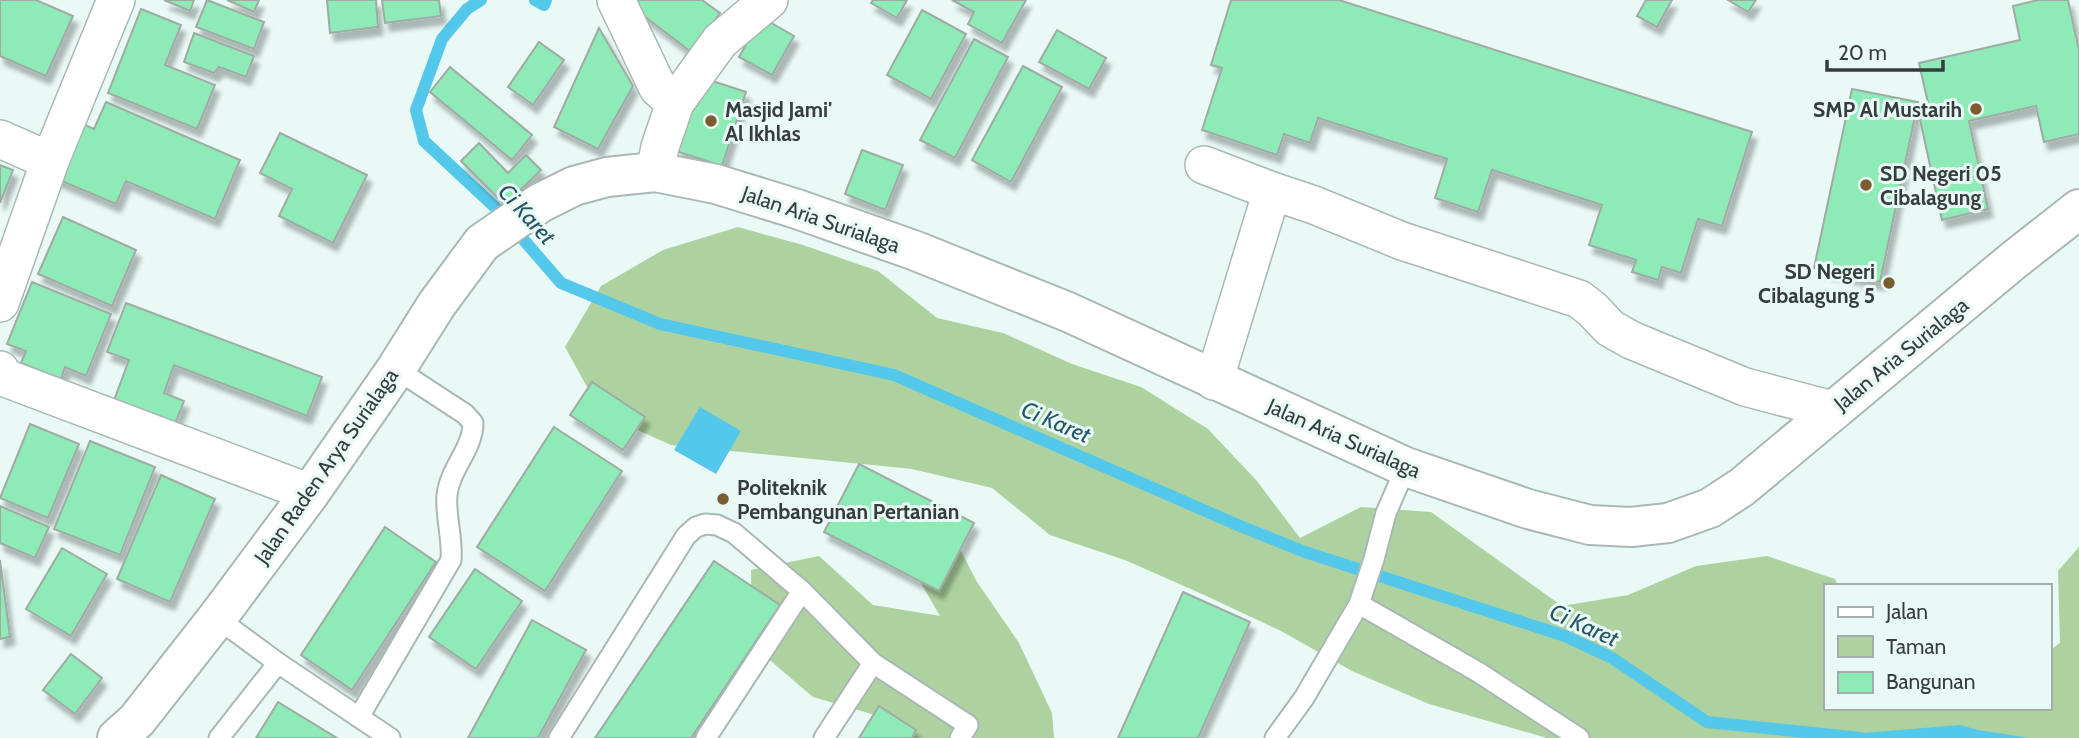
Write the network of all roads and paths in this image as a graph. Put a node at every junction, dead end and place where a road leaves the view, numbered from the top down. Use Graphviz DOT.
graph roads {
  1 [pos="116,0"];
  2 [pos="616,0"];
  3 [pos="769,0"];
  4 [pos="675,103"];
  5 [pos="0,139"];
  6 [pos="50,161"];
  7 [pos="1204,165"];
  8 [pos="655,172"];
  9 [pos="1272,191"];
  10 [pos="540,203"];
  11 [pos="2079,209"];
  12 [pos="0,303"];
  13 [pos="396,369"];
  14 [pos="0,370"];
  15 [pos="1214,381"];
  16 [pos="1832,410"];
  17 [pos="1406,467"];
  18 [pos="310,493"];
  19 [pos="802,591"];
  20 [pos="1362,596"];
  21 [pos="217,618"];
  22 [pos="278,663"];
  23 [pos="873,663"];
  24 [pos="359,717"];
  25 [pos="117,738"];
  26 [pos="219,738"];
  27 [pos="390,738"];
  28 [pos="559,738"];
  29 [pos="706,738"];
  30 [pos="824,738"];
  31 [pos="960,738"];
  32 [pos="1275,738"];
  33 [pos="1579,738"];
  1 -- 6 [label="street"];
  2 -- 4 [label="street"];
  3 -- 4 [label="street"];
  4 -- 8 [label="street"];
  5 -- 6 [label="street"];
  6 -- 12 [label="street"];
  7 -- 9 [label="street"];
  8 -- 10 [label="main road, Jalan Aria Surialaga"];
  8 -- 15 [label="main road, Jalan Aria Surialaga"];
  9 -- 15 [label="street"];
  9 -- 16 [label="street"];
  10 -- 13 [label="main road, Jalan Raden Arya Surialaga"];
  11 -- 16 [label="main road, Jalan Aria Surialaga"];
  13 -- 18 [label="main road, Jalan Raden Arya Surialaga"];
  13 -- 24 [label="lane"];
  14 -- 18 [label="street"];
  15 -- 17 [label="main road, Jalan Aria Surialaga"];
  16 -- 17 [label="main road, Jalan Aria Surialaga"];
  17 -- 20 [label="lane"];
  18 -- 21 [label="main road, Jalan Raden Arya Surialaga"];
  19 -- 23 [label="lane"];
  19 -- 28 [label="lane"];
  19 -- 29 [label="lane"];
  20 -- 32 [label="lane"];
  20 -- 33 [label="lane"];
  21 -- 22 [label="lane"];
  21 -- 25 [label="main road, Jalan Raden Arya Surialaga"];
  22 -- 24 [label="lane"];
  22 -- 26 [label="lane"];
  23 -- 30 [label="lane"];
  23 -- 31 [label="lane"];
  24 -- 27 [label="lane"];
}
